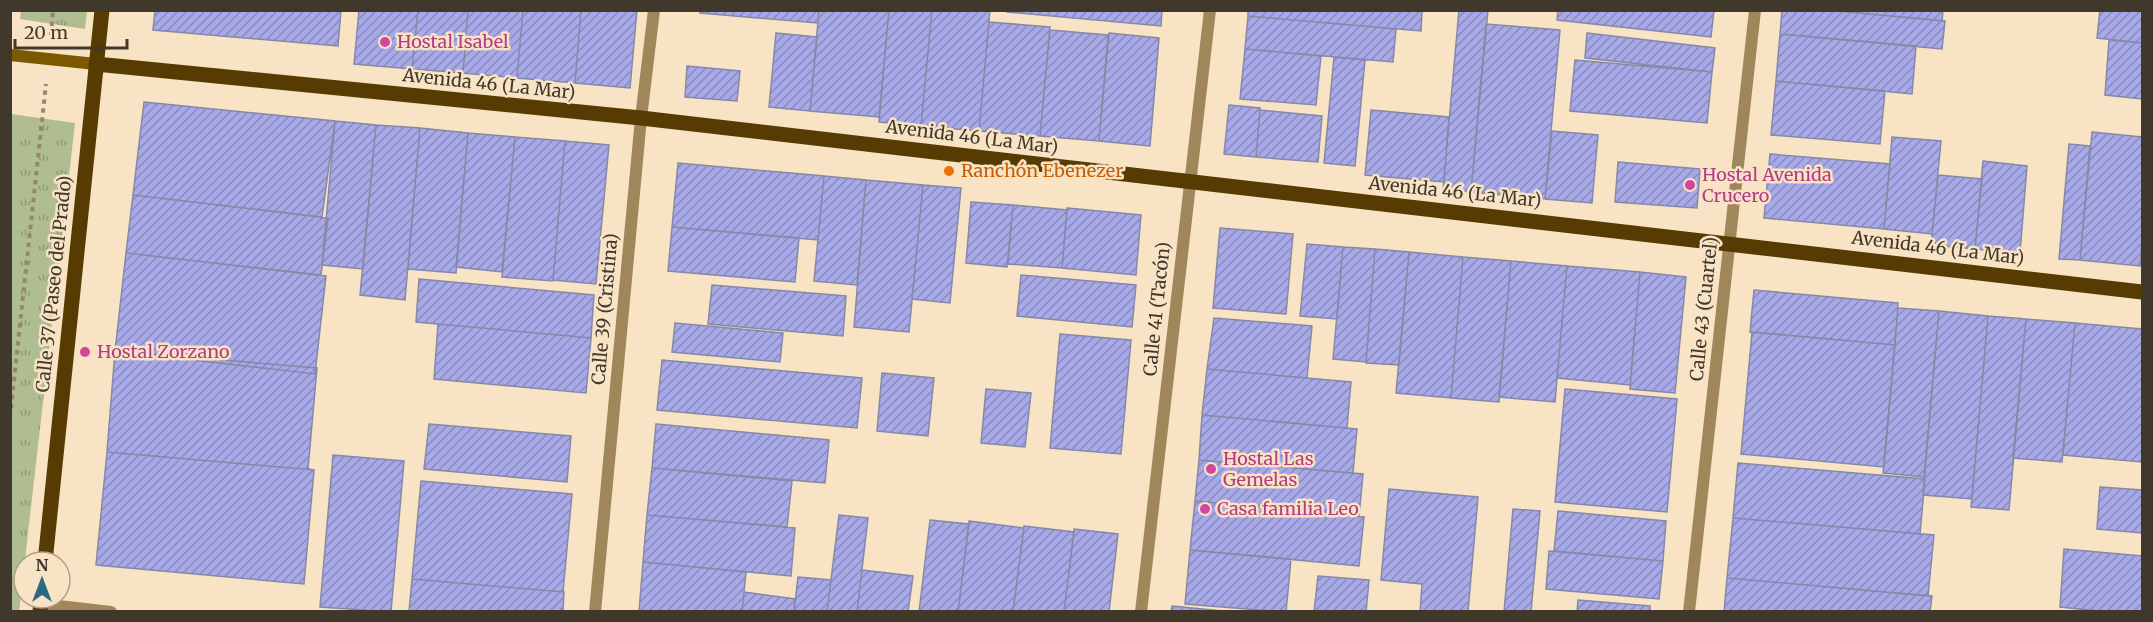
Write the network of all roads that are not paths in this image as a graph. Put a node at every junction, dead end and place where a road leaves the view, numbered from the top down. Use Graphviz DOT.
graph roads {
  1 [pos="102,10"];
  2 [pos="654,10"];
  3 [pos="1210,10"];
  4 [pos="1755,10"];
  5 [pos="10,55"];
  6 [pos="96,64"];
  7 [pos="641,118"];
  8 [pos="1189,182"];
  9 [pos="1730,243"];
  10 [pos="2142,292"];
  11 [pos="46,550"];
  12 [pos="72,608"];
  13 [pos="111,612"];
  14 [pos="595,612"];
  15 [pos="1141,612"];
  16 [pos="1689,612"];
  1 -- 6 [label="main road, Calle 37 (Paseo del Prado)"];
  2 -- 7 [label="street, Calle 39 (Cristina)"];
  3 -- 8 [label="street, Calle 41 (Tacón)"];
  4 -- 9 [label="street, Calle 43 (Cuartel)"];
  5 -- 6 [label="main road, Avenida 46 (La Mar)"];
  6 -- 7 [label="main road, Avenida 46 (La Mar)"];
  6 -- 11 [label="main road, Calle 37 (Paseo del Prado)"];
  7 -- 8 [label="main road, Avenida 46 (La Mar)"];
  7 -- 14 [label="street, Calle 39 (Cristina)"];
  8 -- 9 [label="main road, Avenida 46 (La Mar)"];
  8 -- 15 [label="street, Calle 41 (Tacón)"];
  9 -- 10 [label="main road, Avenida 46 (La Mar)"];
  9 -- 16 [label="street, Calle 43 (Cuartel)"];
  12 -- 13 [label="street"];
}
